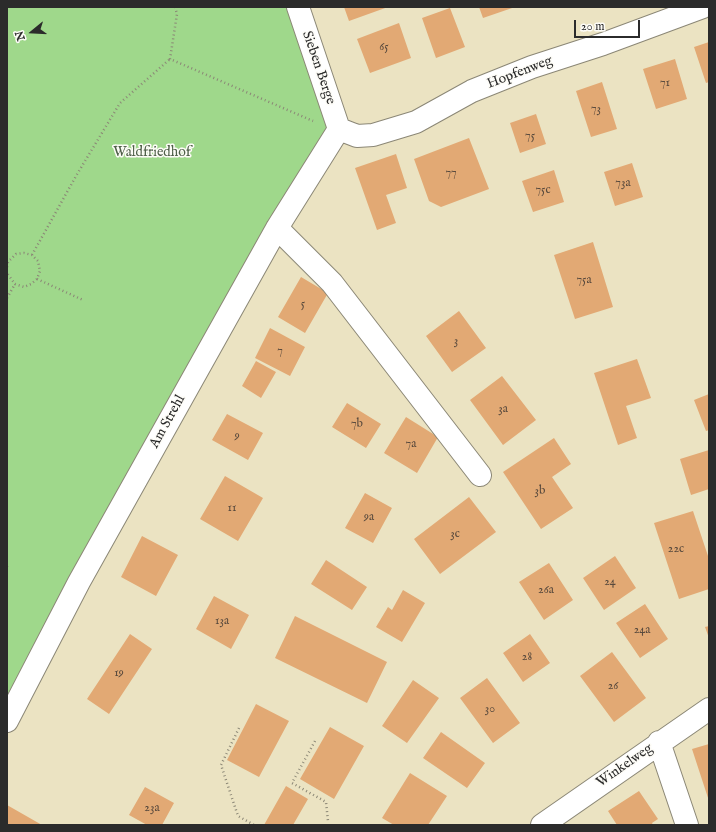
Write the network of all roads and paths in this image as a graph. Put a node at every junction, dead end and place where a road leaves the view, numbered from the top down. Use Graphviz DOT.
graph roads {
  1 [pos="175,7"];
  2 [pos="298,7"];
  3 [pos="703,7"];
  4 [pos="170,59"];
  5 [pos="318,123"];
  6 [pos="339,129"];
  7 [pos="277,228"];
  8 [pos="32,255"];
  9 [pos="8,261"];
  10 [pos="7,267"];
  11 [pos="7,273"];
  12 [pos="37,279"];
  13 [pos="15,284"];
  14 [pos="7,298"];
  15 [pos="82,300"];
  16 [pos="480,475"];
  17 [pos="709,709"];
  18 [pos="7,721"];
  19 [pos="239,728"];
  20 [pos="316,741"];
  21 [pos="659,742"];
  22 [pos="328,821"];
  23 [pos="254,825"];
  24 [pos="542,825"];
  25 [pos="687,825"];
  1 -- 4 [label="path"];
  2 -- 6 [label="street, Sieben Berge"];
  3 -- 6 [label="street, Hopfenweg"];
  4 -- 5 [label="path"];
  4 -- 8 [label="path"];
  6 -- 7 [label="street, Am Strehl"];
  7 -- 16 [label="street"];
  7 -- 18 [label="street, Am Strehl"];
  8 -- 9 [label="path"];
  8 -- 12 [label="path"];
  9 -- 10 [label="path"];
  11 -- 13 [label="path"];
  12 -- 13 [label="path"];
  12 -- 15 [label="path"];
  13 -- 14 [label="path"];
  17 -- 21 [label="street, Winkelweg"];
  19 -- 23 [label="path"];
  20 -- 22 [label="path"];
  21 -- 24 [label="street, Winkelweg"];
  21 -- 25 [label="street"];
}
